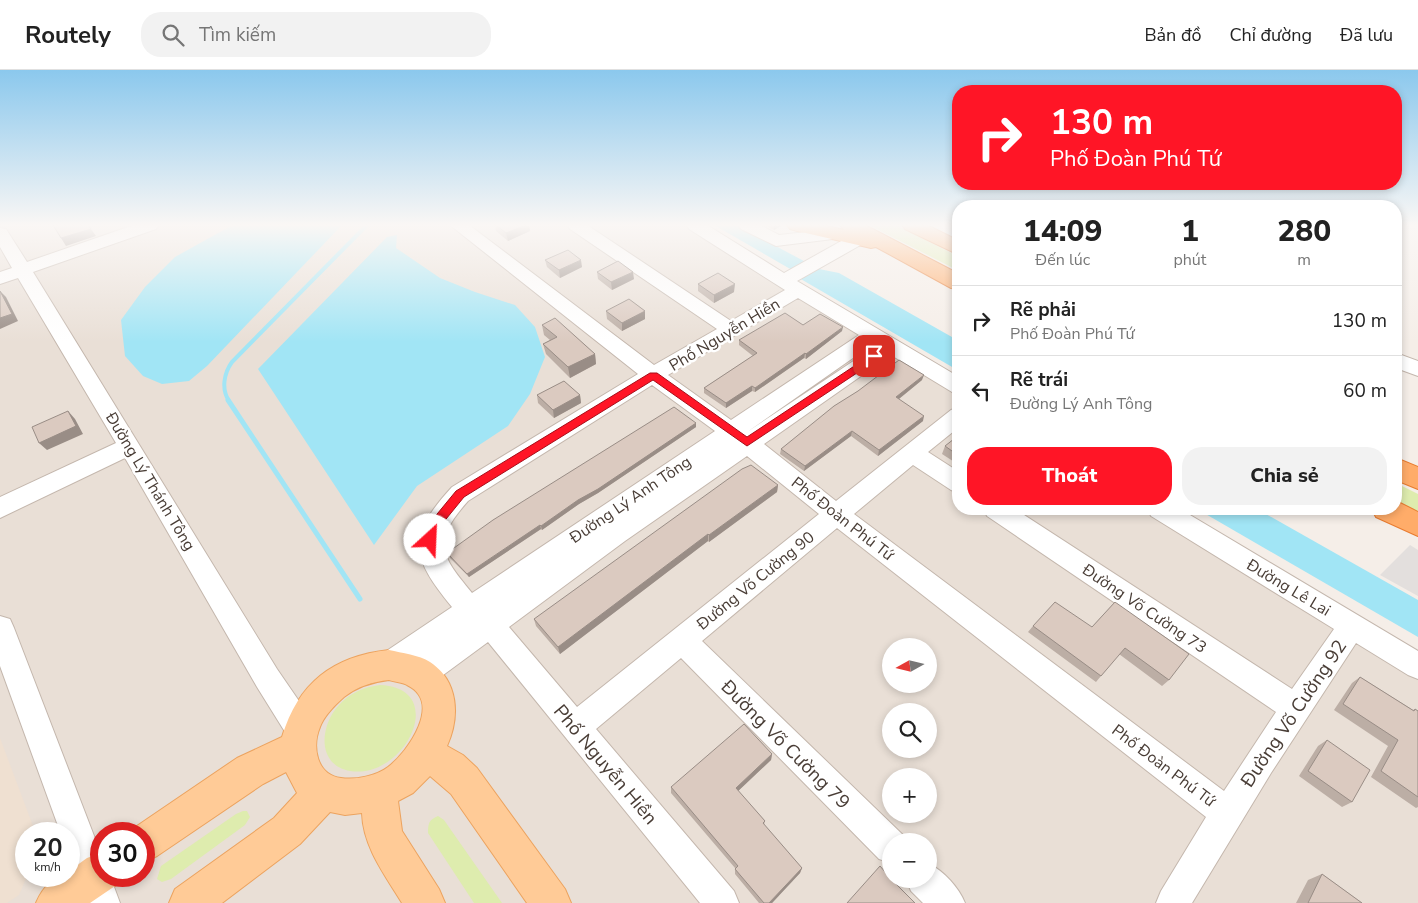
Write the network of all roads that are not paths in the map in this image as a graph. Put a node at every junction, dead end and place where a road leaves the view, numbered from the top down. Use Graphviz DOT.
graph roads {
  1 [pos="18,264"];
  2 [pos="36,264"];
  3 [pos="515,264"];
  4 [pos="634,264"];
  5 [pos="757,264"];
  6 [pos="815,264"];
  7 [pos="924,264"];
  8 [pos="22,270"];
  9 [pos="0,278"];
  10 [pos="952,278"];
  11 [pos="791,285"];
  12 [pos="730,329"];
  13 [pos="881,340"];
  14 [pos="1402,362"];
  15 [pos="1418,369"];
  16 [pos="653,375"];
  17 [pos="952,383"];
  18 [pos="952,421"];
  19 [pos="739,437"];
  20 [pos="130,446"];
  21 [pos="912,453"];
  22 [pos="1402,466"];
  23 [pos="1402,471"];
  24 [pos="1418,473"];
  25 [pos="952,479"];
  26 [pos="1418,479"];
  27 [pos="0,508"];
  28 [pos="836,514"];
  29 [pos="1005,515"];
  30 [pos="1170,515"];
  31 [pos="1397,515"];
  32 [pos="1418,526"];
  33 [pos="480,617"];
  34 [pos="1352,626"];
  35 [pos="0,628"];
  36 [pos="682,640"];
  37 [pos="389,665"];
  38 [pos="1418,666"];
  39 [pos="422,675"];
  40 [pos="1295,708"];
  41 [pos="575,727"];
  42 [pos="300,739"];
  43 [pos="426,753"];
  44 [pos="324,791"];
  45 [pos="378,792"];
  46 [pos="1227,813"];
  47 [pos="155,836"];
  48 [pos="882,838"];
  49 [pos="90,861"];
  50 [pos="92,887"];
  51 [pos="932,888"];
  52 [pos="56,903"];
  53 [pos="189,903"];
  54 [pos="425,903"];
  55 [pos="551,903"];
  56 [pos="722,903"];
  57 [pos="948,903"];
  58 [pos="1172,903"];
  1 -- 8 [label="street, Đường Lý Thánh Tông"];
  2 -- 8 [label="street"];
  3 -- 16 [label="street, Phố Đoàn Phú Tứ"];
  4 -- 12 [label="street"];
  5 -- 11 [label="street"];
  6 -- 11 [label="street, Phố Nguyễn Hiền"];
  7 -- 10 [label="highway"];
  8 -- 9 [label="street"];
  8 -- 20 [label="street, Đường Lý Thánh Tông"];
  11 -- 12 [label="street, Phố Nguyễn Hiền"];
  11 -- 13 [label="street"];
  12 -- 16 [label="street, Phố Nguyễn Hiền"];
  13 -- 17 [label="street"];
  13 -- 19 [label="street, Đường Lý Anh Tông"];
  14 -- 15 [label="street"];
  16 -- 19 [label="street, Phố Đoàn Phú Tứ"];
  16 -- 33 [label="street, Phố Nguyễn Hiền"];
  18 -- 21 [label="street, Đường Võ Cường 90"];
  19 -- 28 [label="street, Phố Đoàn Phú Tứ"];
  19 -- 33 [label="street, Đường Lý Anh Tông"];
  20 -- 27 [label="street"];
  20 -- 42 [label="street, Đường Lý Thánh Tông"];
  21 -- 25 [label="street"];
  21 -- 28 [label="street, Đường Võ Cường 90"];
  22 -- 24 [label="highway"];
  23 -- 26 [label="highway"];
  28 -- 36 [label="street, Đường Võ Cường 90"];
  28 -- 46 [label="street, Phố Đoàn Phú Tứ"];
  29 -- 40 [label="street, Đường Võ Cường 73"];
  30 -- 34 [label="street, Đường Lê Lai"];
  31 -- 32 [label="highway"];
  33 -- 37 [label="street, Đường Lý Anh Tông"];
  33 -- 39 [label="street, Đường Lý Anh Tông"];
  33 -- 41 [label="street, Phố Nguyễn Hiền"];
  34 -- 38 [label="street, Đường Lê Lai"];
  34 -- 40 [label="street, Đường Võ Cường 92"];
  35 -- 49 [label="street"];
  36 -- 41 [label="street, Đường Võ Cường 90"];
  36 -- 48 [label="street, Đường Võ Cường 79"];
  37 -- 39 [label="main road"];
  37 -- 42 [label="main road"];
  39 -- 43 [label="main road"];
  40 -- 46 [label="street, Đường Võ Cường 92"];
  41 -- 56 [label="street, Phố Nguyễn Hiền"];
  42 -- 44 [label="main road"];
  42 -- 47 [label="main road"];
  43 -- 45 [label="main road"];
  43 -- 55 [label="main road"];
  44 -- 45 [label="main road"];
  44 -- 53 [label="main road"];
  45 -- 54 [label="main road"];
  46 -- 58 [label="street, Đường Võ Cường 92"];
  50 -- 52 [label="main road"];
  51 -- 57 [label="street"];
}
